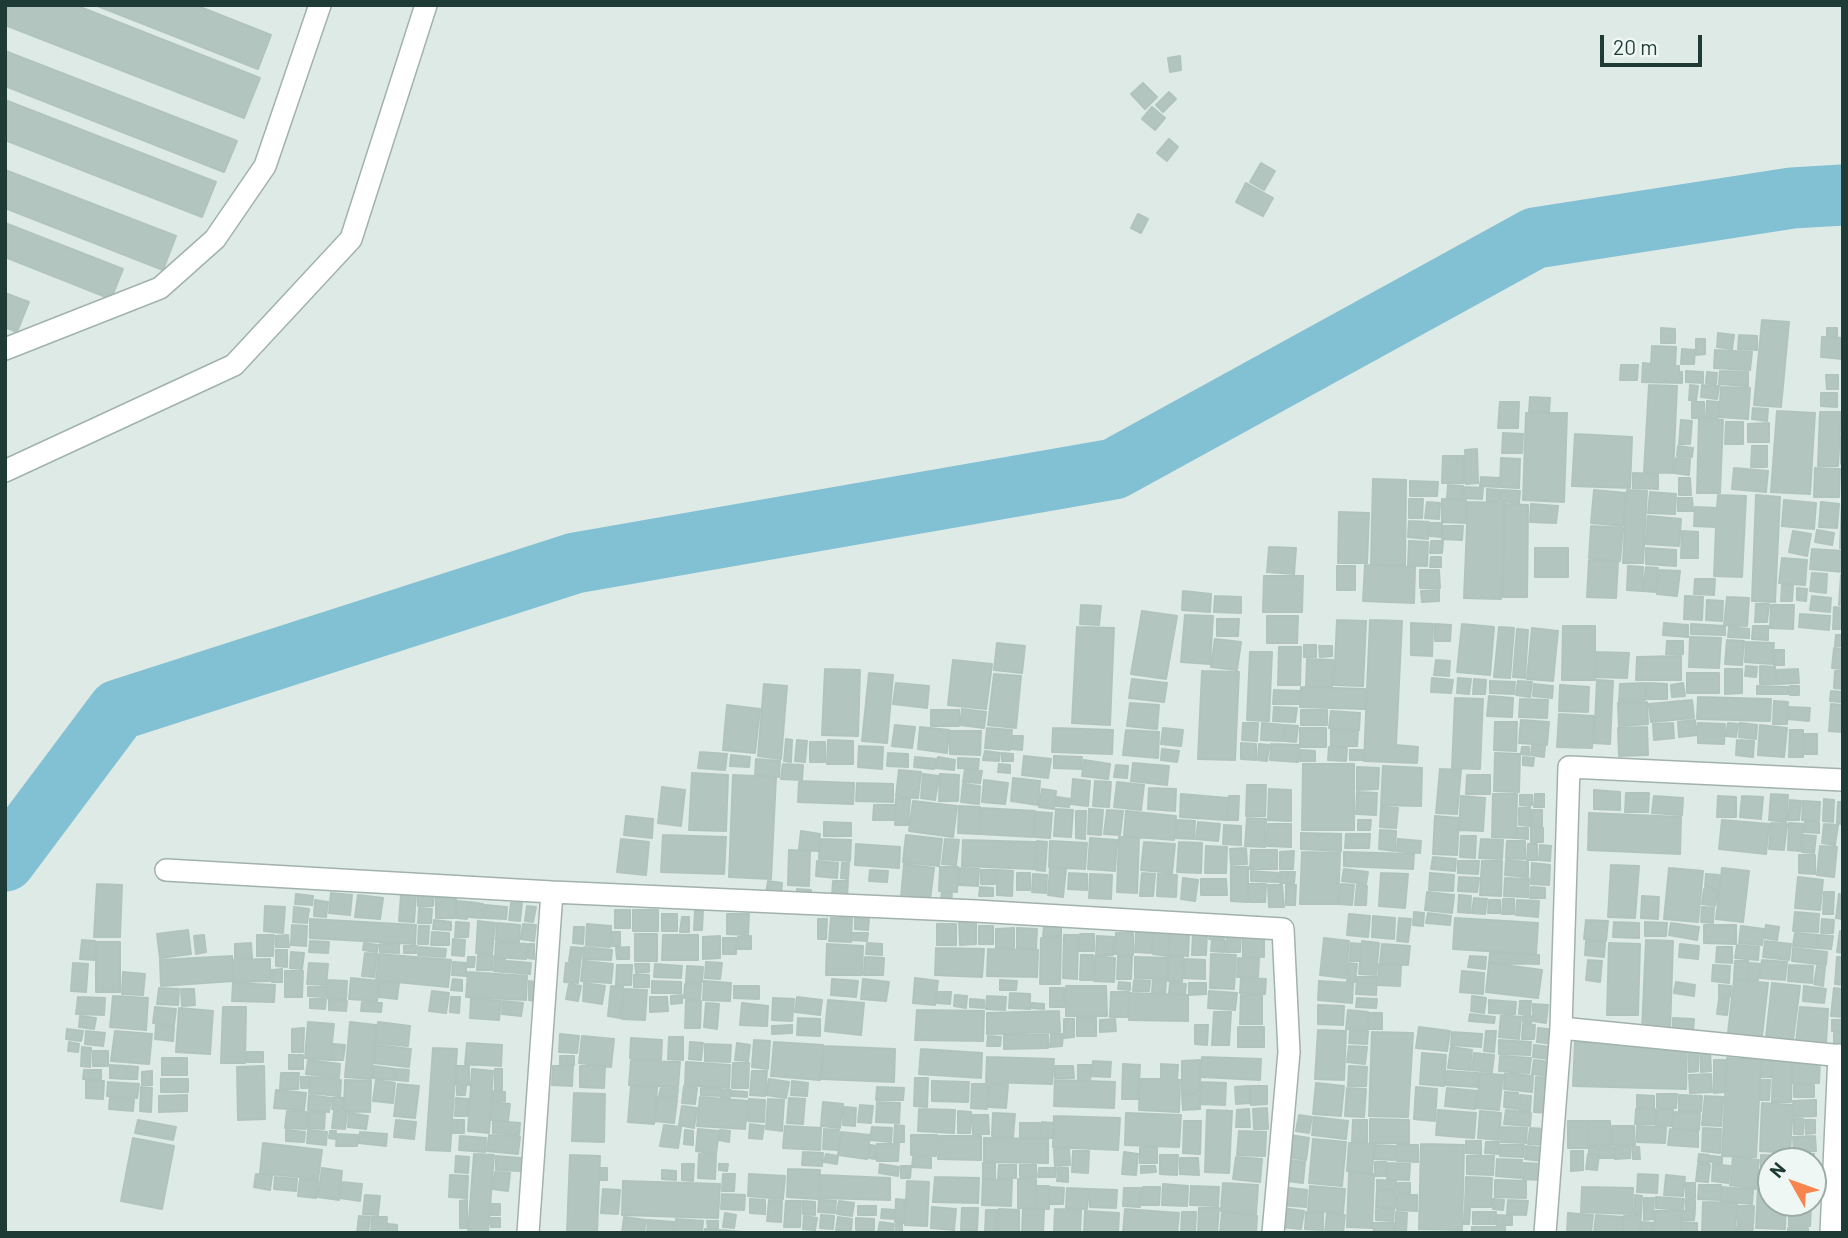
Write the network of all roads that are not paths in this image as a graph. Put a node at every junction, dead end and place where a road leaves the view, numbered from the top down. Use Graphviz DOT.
graph roads {
  1 [pos="320,5"];
  2 [pos="426,5"];
  3 [pos="5,349"];
  4 [pos="5,471"];
  5 [pos="1843,780"];
  6 [pos="166,870"];
  7 [pos="552,892"];
  8 [pos="1561,1028"];
  9 [pos="1841,1055"];
  10 [pos="528,1233"];
  11 [pos="1273,1233"];
  12 [pos="1545,1233"];
  13 [pos="1831,1233"];
  1 -- 3 [label="street"];
  2 -- 4 [label="street"];
  5 -- 8 [label="street"];
  6 -- 7 [label="street"];
  7 -- 10 [label="street"];
  7 -- 11 [label="street"];
  8 -- 9 [label="street"];
  8 -- 12 [label="street"];
  9 -- 13 [label="street"];
}
